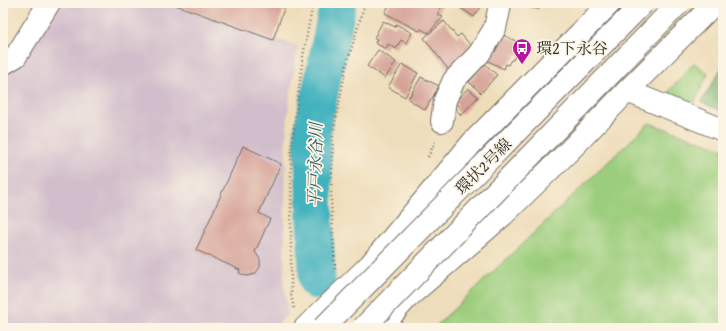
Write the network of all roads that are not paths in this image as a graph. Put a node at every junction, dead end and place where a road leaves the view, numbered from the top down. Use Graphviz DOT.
graph roads {
  1 [pos="49,3"];
  2 [pos="500,3"];
  3 [pos="610,3"];
  4 [pos="643,3"];
  5 [pos="679,3"];
  6 [pos="715,3"];
  7 [pos="3,64"];
  8 [pos="627,91"];
  9 [pos="442,121"];
  10 [pos="723,130"];
  11 [pos="300,319"];
  12 [pos="323,328"];
  13 [pos="363,328"];
  14 [pos="380,328"];
  1 -- 7 [label="main road"];
  2 -- 9 [label="main road"];
  3 -- 11 [label="main road"];
  4 -- 12 [label="main road, 環状2号線, bridge"];
  5 -- 13 [label="main road, 環状2号線, bridge"];
  6 -- 8 [label="main road"];
  8 -- 10 [label="main road"];
  8 -- 14 [label="main road"];
}
